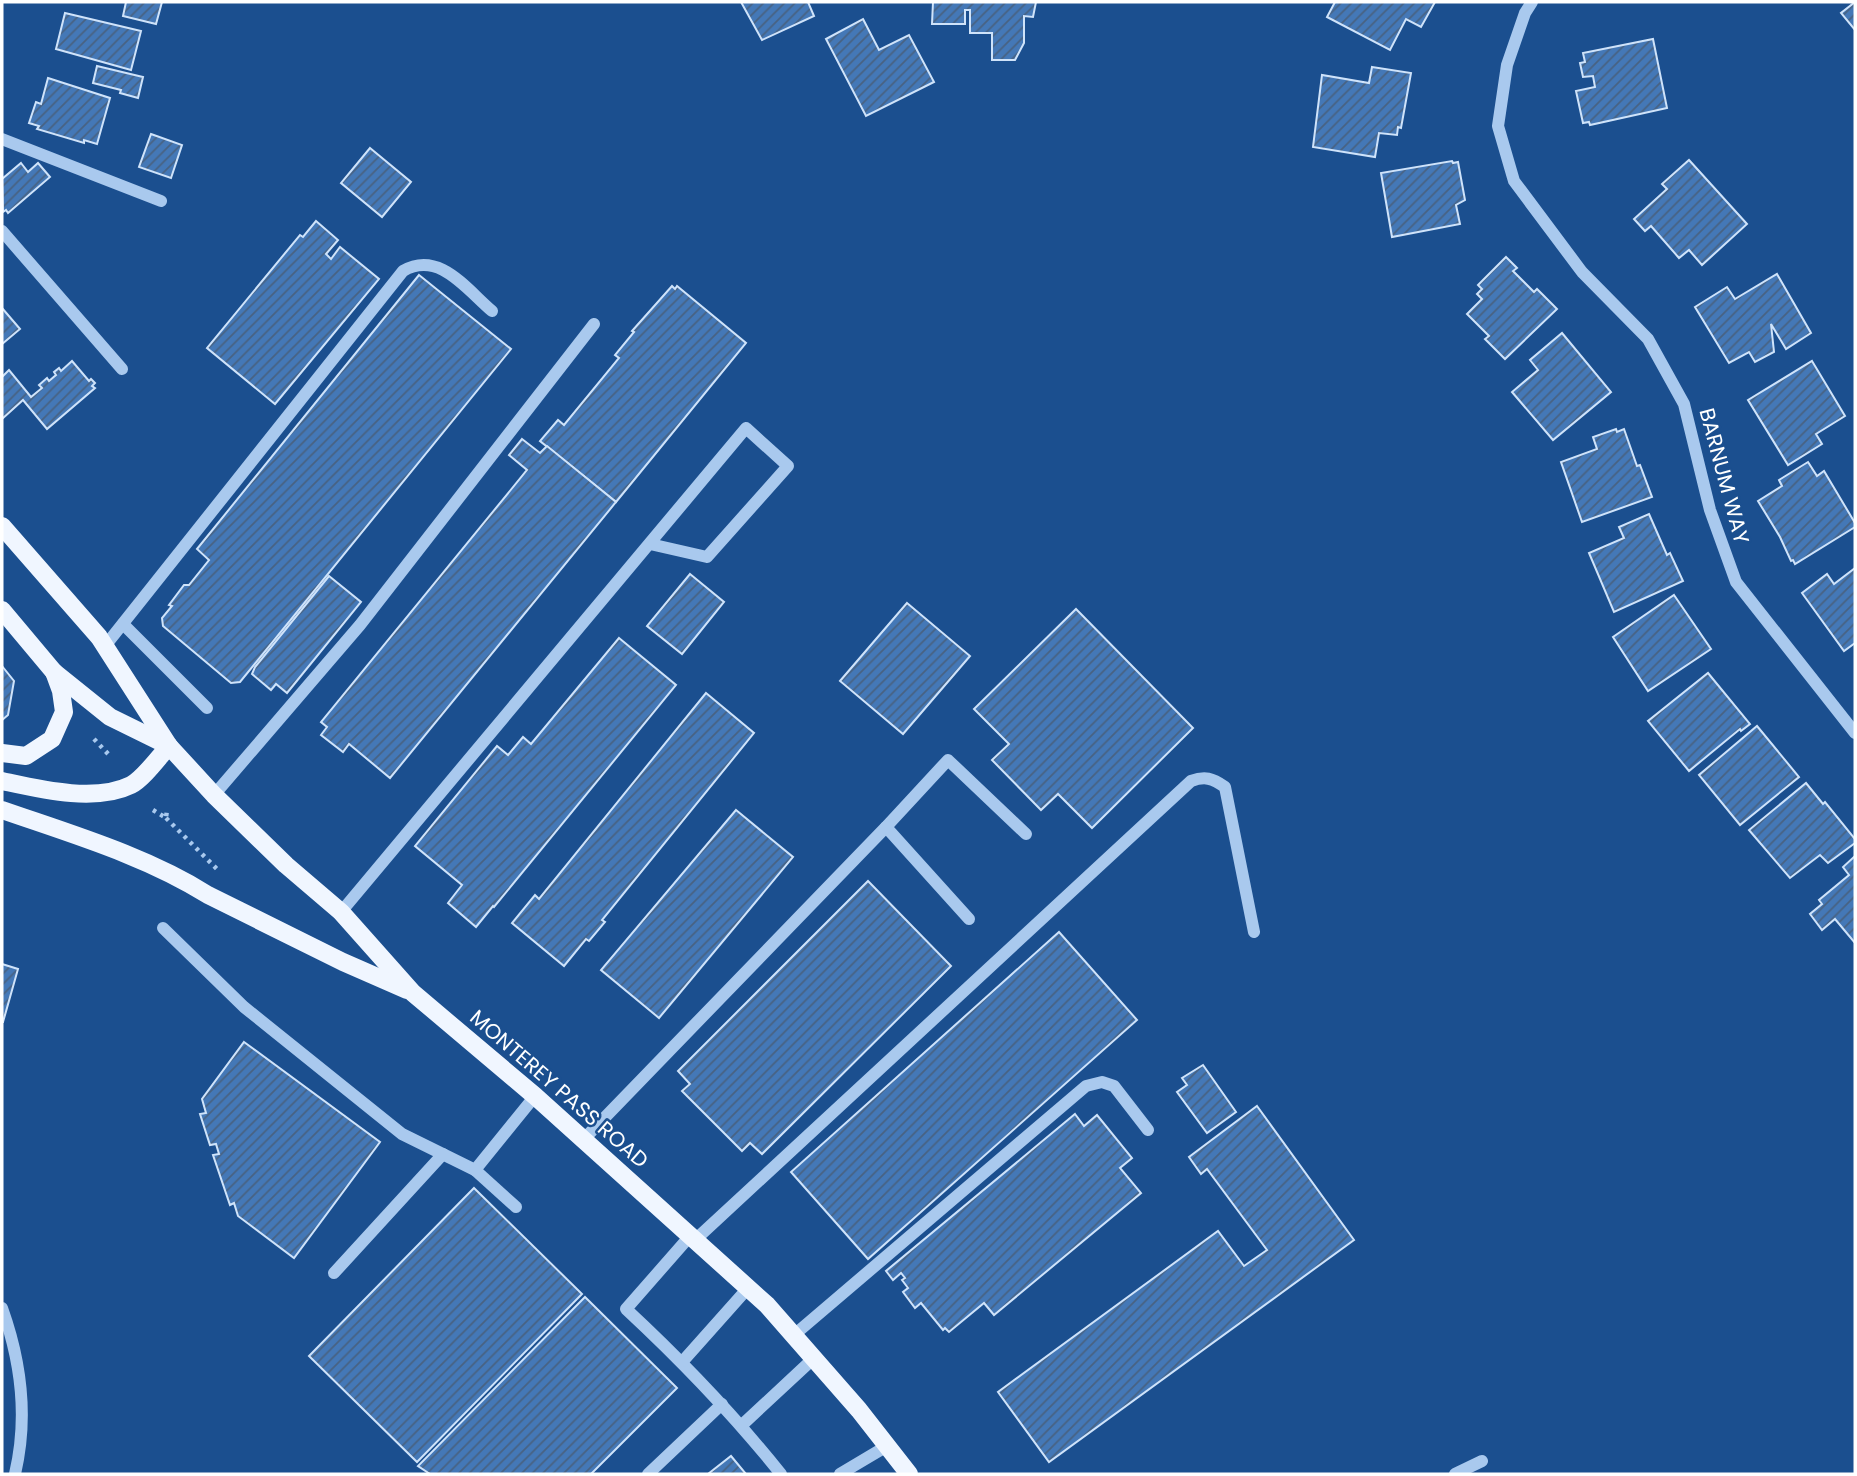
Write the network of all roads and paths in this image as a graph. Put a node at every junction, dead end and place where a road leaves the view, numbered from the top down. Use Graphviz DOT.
graph roads {
  1 [pos="1532,2"];
  2 [pos="2,139"];
  3 [pos="161,201"];
  4 [pos="2,231"];
  5 [pos="492,311"];
  6 [pos="594,324"];
  7 [pos="122,369"];
  8 [pos="2,526"];
  9 [pos="650,544"];
  10 [pos="2,610"];
  11 [pos="123,624"];
  12 [pos="105,646"];
  13 [pos="54,672"];
  14 [pos="207,708"];
  15 [pos="1855,733"];
  16 [pos="169,746"];
  17 [pos="2,753"];
  18 [pos="2,781"];
  19 [pos="214,794"];
  20 [pos="2,810"];
  21 [pos="153,810"];
  22 [pos="167,810"];
  23 [pos="166,818"];
  24 [pos="886,827"];
  25 [pos="1026,834"];
  26 [pos="224,876"];
  27 [pos="341,912"];
  28 [pos="969,919"];
  29 [pos="163,928"];
  30 [pos="1254,932"];
  31 [pos="412,993"];
  32 [pos="535,1096"];
  33 [pos="1148,1130"];
  34 [pos="583,1140"];
  35 [pos="443,1154"];
  36 [pos="475,1170"];
  37 [pos="516,1207"];
  38 [pos="693,1238"];
  39 [pos="334,1273"];
  40 [pos="748,1288"];
  41 [pos="2,1308"];
  42 [pos="794,1335"];
  43 [pos="814,1358"];
  44 [pos="683,1362"];
  45 [pos="722,1404"];
  46 [pos="742,1425"];
  47 [pos="887,1446"];
  48 [pos="1482,1461"];
  49 [pos="15,1474"];
  50 [pos="648,1474"];
  51 [pos="781,1474"];
  52 [pos="840,1474"];
  53 [pos="909,1474"];
  54 [pos="1455,1474"];
  1 -- 15 [label="street, BARNUM WAY"];
  2 -- 3 [label="street"];
  4 -- 7 [label="street"];
  5 -- 11 [label="street"];
  6 -- 19 [label="street"];
  8 -- 12 [label="main road, MONTEREY PASS ROAD"];
  9 -- 9 [label="street"];
  9 -- 27 [label="street"];
  10 -- 13 [label="main road, MONTEREY PASS ROAD"];
  11 -- 12 [label="street"];
  11 -- 14 [label="street"];
  12 -- 16 [label="main road, MONTEREY PASS ROAD"];
  13 -- 16 [label="main road, MONTEREY PASS ROAD"];
  13 -- 17 [label="main road"];
  16 -- 18 [label="main road"];
  16 -- 19 [label="main road, MONTEREY PASS ROAD"];
  19 -- 27 [label="main road, MONTEREY PASS ROAD"];
  20 -- 31 [label="main road"];
  21 -- 23 [label="path"];
  22 -- 23 [label="path"];
  23 -- 26 [label="path"];
  24 -- 25 [label="street"];
  24 -- 28 [label="street"];
  24 -- 34 [label="street"];
  27 -- 31 [label="main road, MONTEREY PASS ROAD"];
  29 -- 35 [label="street"];
  30 -- 38 [label="street"];
  31 -- 32 [label="main road, MONTEREY PASS ROAD"];
  32 -- 34 [label="main road, MONTEREY PASS ROAD"];
  32 -- 36 [label="street"];
  33 -- 42 [label="street"];
  34 -- 38 [label="main road, MONTEREY PASS ROAD"];
  35 -- 36 [label="street"];
  35 -- 39 [label="street"];
  36 -- 37 [label="street"];
  38 -- 40 [label="main road, MONTEREY PASS ROAD"];
  38 -- 44 [label="street"];
  40 -- 42 [label="main road, MONTEREY PASS ROAD"];
  40 -- 44 [label="street"];
  41 -- 49 [label="street"];
  42 -- 43 [label="main road, MONTEREY PASS ROAD"];
  43 -- 46 [label="street"];
  43 -- 47 [label="main road, MONTEREY PASS ROAD"];
  44 -- 45 [label="street"];
  45 -- 46 [label="street"];
  45 -- 50 [label="street"];
  46 -- 51 [label="street"];
  47 -- 52 [label="street"];
  47 -- 53 [label="main road, MONTEREY PASS ROAD"];
  48 -- 54 [label="street"];
}
